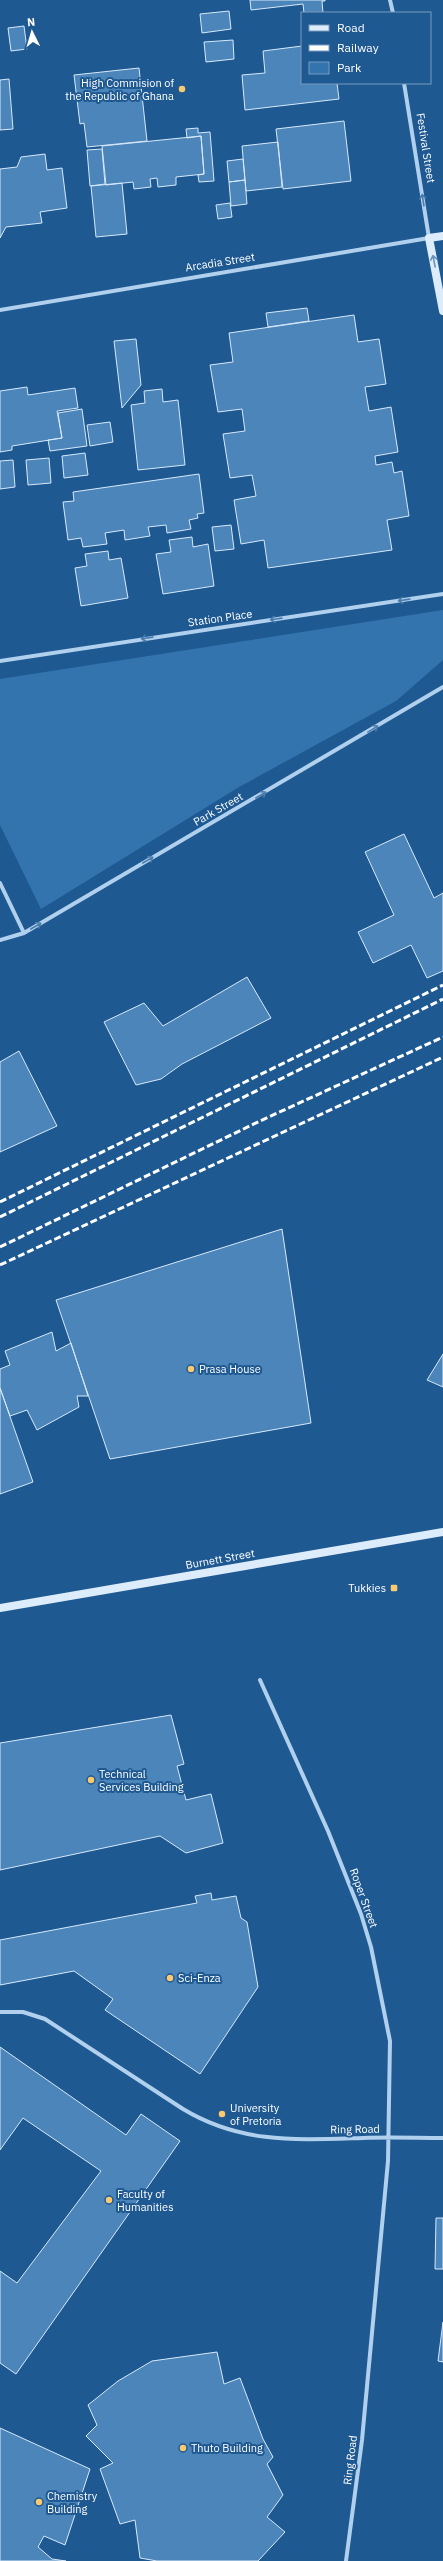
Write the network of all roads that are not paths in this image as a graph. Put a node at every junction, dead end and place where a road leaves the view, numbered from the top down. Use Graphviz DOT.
graph roads {
  1 [pos="390,0"];
  2 [pos="392,12"];
  3 [pos="404,84"];
  4 [pos="443,236"];
  5 [pos="430,238"];
  6 [pos="0,310"];
  7 [pos="443,311"];
  8 [pos="443,594"];
  9 [pos="0,661"];
  10 [pos="443,687"];
  11 [pos="0,883"];
  12 [pos="24,933"];
  13 [pos="0,940"];
  14 [pos="443,1532"];
  15 [pos="0,1608"];
  16 [pos="260,1680"];
  17 [pos="0,2012"];
  18 [pos="390,2138"];
  19 [pos="443,2138"];
  20 [pos="346,2561"];
  1 -- 2 [label="street"];
  5 -- 3 [label="street, Festival Street, one-way"];
  4 -- 5 [label="street, Arcadia Street"];
  5 -- 6 [label="street, Arcadia Street"];
  7 -- 5 [label="street, Festival Street, one-way"];
  8 -- 9 [label="street, Station Place, one-way"];
  12 -- 10 [label="street, Park Street, one-way"];
  11 -- 12 [label="street"];
  12 -- 13 [label="street, Park Street"];
  14 -- 15 [label="street, Burnett Street"];
  16 -- 18 [label="street, Roper Street"];
  17 -- 18 [label="street, Ring Road"];
  18 -- 19 [label="street"];
  18 -- 20 [label="street, Ring Road"];
}
